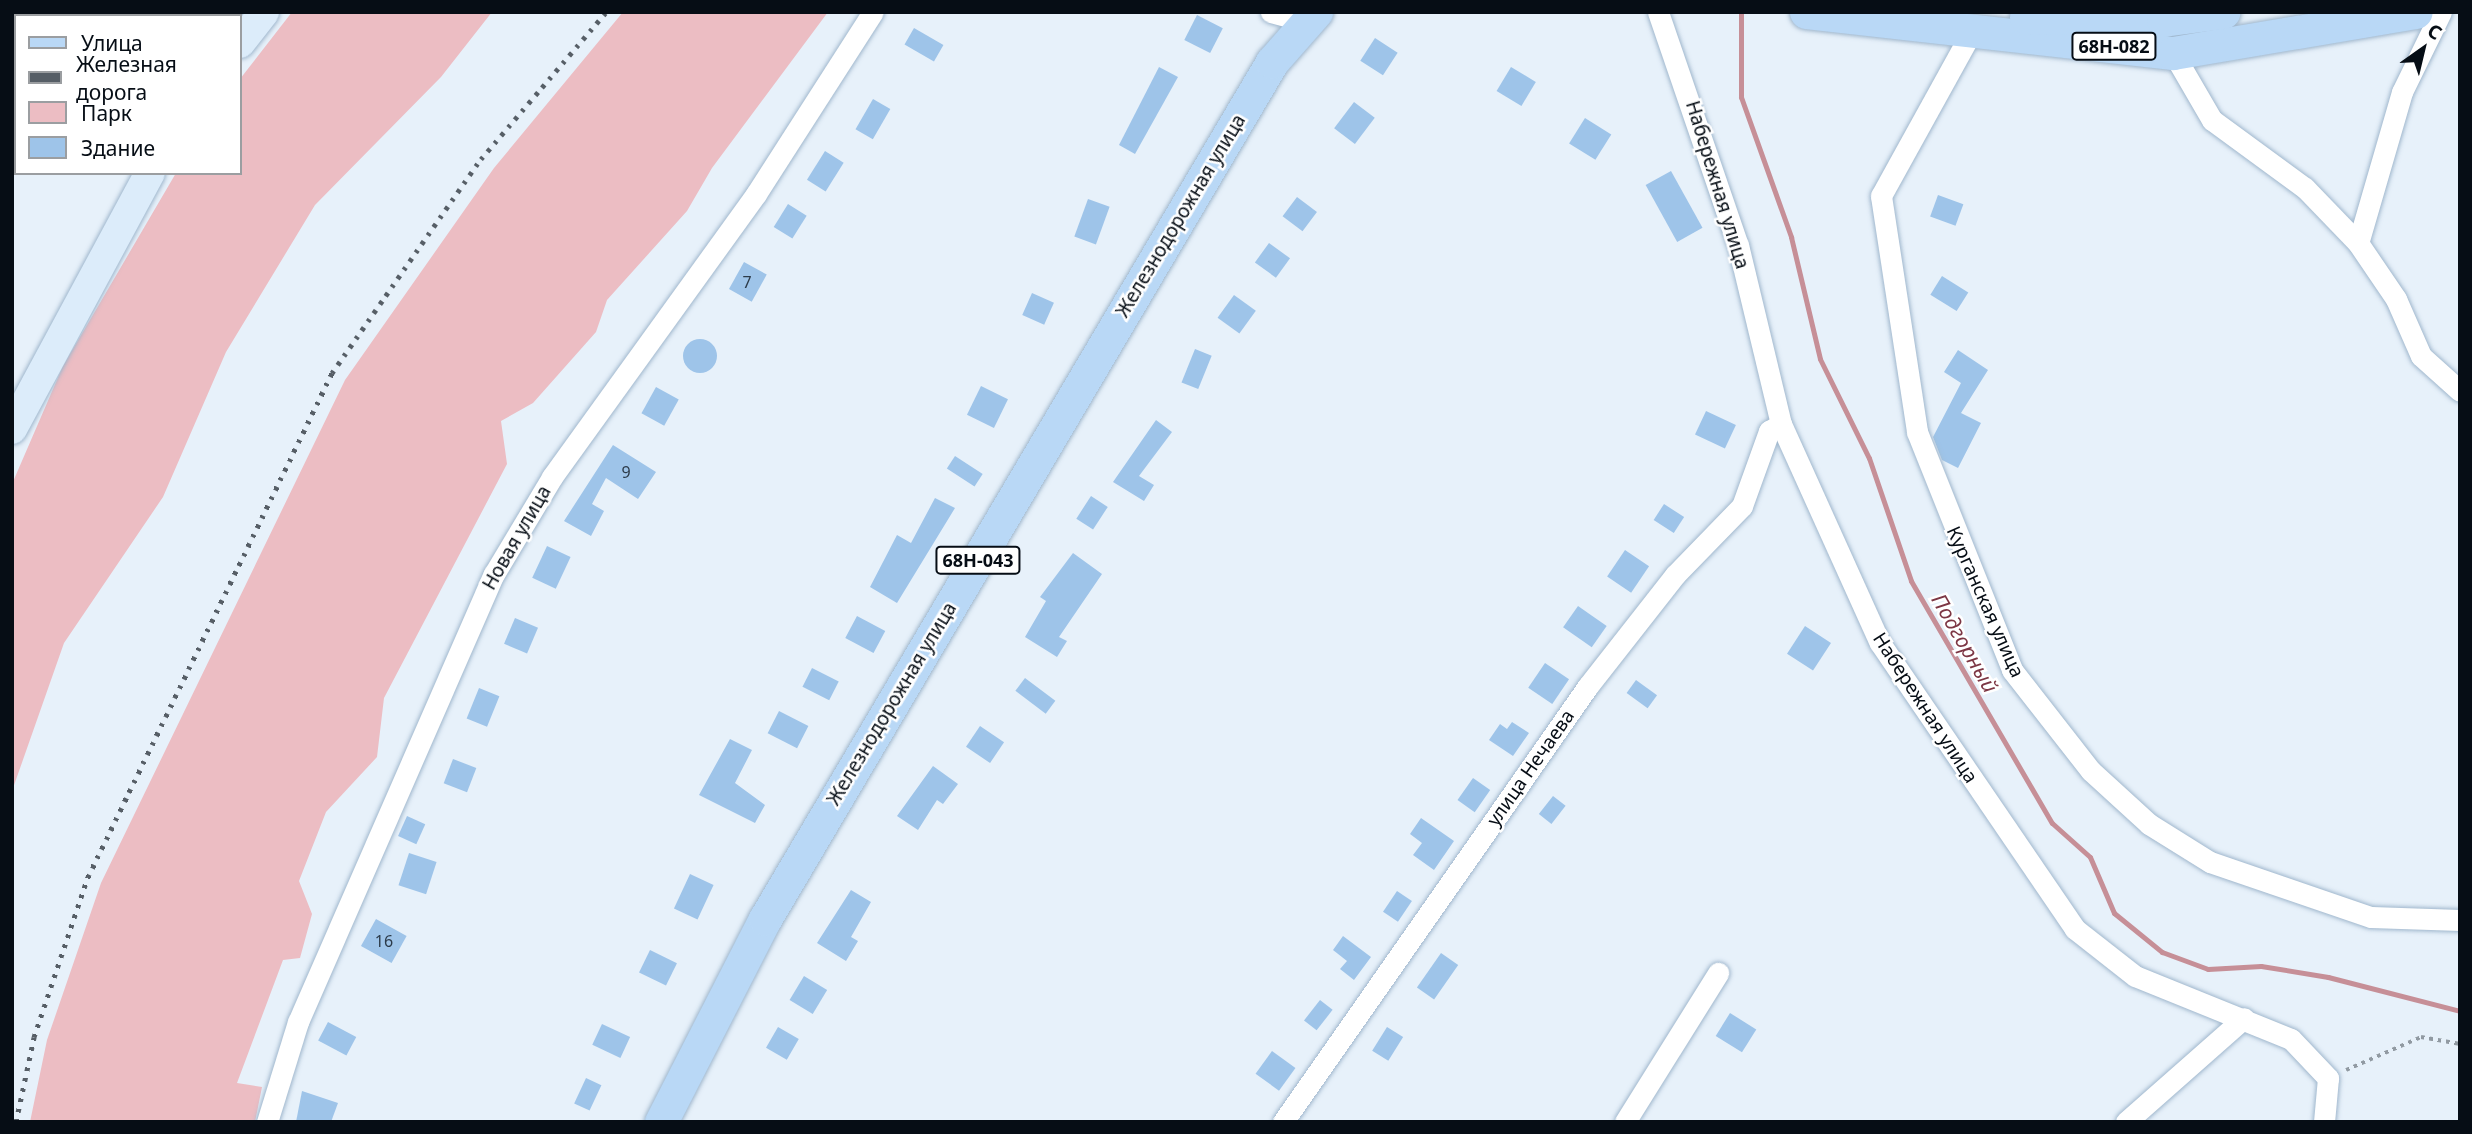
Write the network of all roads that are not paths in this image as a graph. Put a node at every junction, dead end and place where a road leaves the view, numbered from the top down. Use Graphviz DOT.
graph roads {
  1 [pos="264,12"];
  2 [pos="873,12"];
  3 [pos="1271,12"];
  4 [pos="1658,12"];
  5 [pos="2223,12"];
  6 [pos="2416,12"];
  7 [pos="2441,12"];
  8 [pos="1808,13"];
  9 [pos="2184,15"];
  10 [pos="1310,17"];
  11 [pos="1972,31"];
  12 [pos="242,40"];
  13 [pos="2173,53"];
  14 [pos="149,175"];
  15 [pos="2358,243"];
  16 [pos="2460,391"];
  17 [pos="1781,424"];
  18 [pos="12,429"];
  19 [pos="2460,920"];
  20 [pos="1718,973"];
  21 [pos="2244,1018"];
  22 [pos="267,1122"];
  23 [pos="661,1122"];
  24 [pos="1283,1122"];
  25 [pos="1625,1122"];
  26 [pos="2126,1122"];
  27 [pos="2325,1122"];
  1 -- 12 [label="street"];
  2 -- 22 [label="street, Новая улица"];
  3 -- 10 [label="street"];
  4 -- 17 [label="street, Набережная улица"];
  5 -- 9 [label="main road, 68Н-082"];
  6 -- 13 [label="main road, 68Н-082"];
  7 -- 15 [label="street"];
  8 -- 9 [label="main road, 68Н-082"];
  8 -- 11 [label="main road, 68Н-082"];
  10 -- 23 [label="main road, Железнодорожная улица / 68Н-043"];
  11 -- 13 [label="main road, 68Н-082"];
  11 -- 19 [label="street, Курганская улица"];
  13 -- 15 [label="street"];
  14 -- 18 [label="street"];
  15 -- 16 [label="street"];
  17 -- 21 [label="street, Набережная улица"];
  17 -- 24 [label="street, улица Нечаева"];
  20 -- 25 [label="street"];
  21 -- 26 [label="street"];
  21 -- 27 [label="street, Набережная улица"];
}
